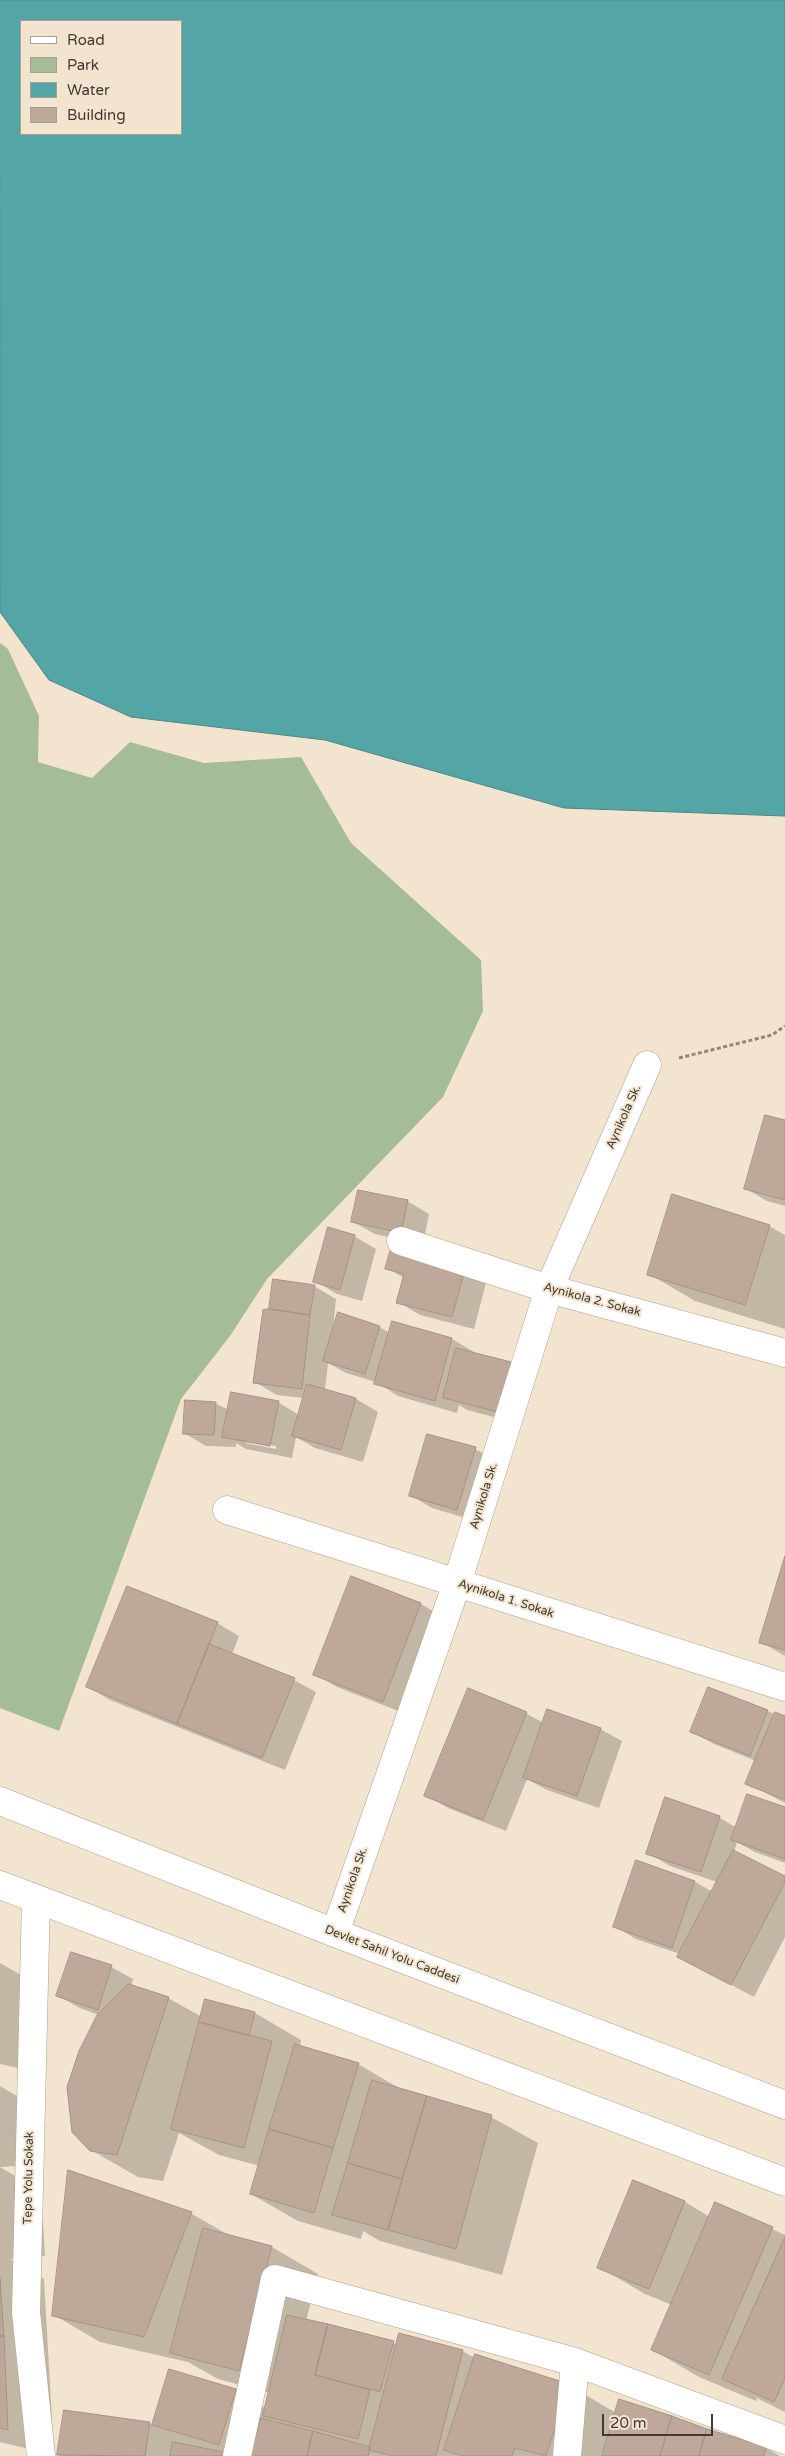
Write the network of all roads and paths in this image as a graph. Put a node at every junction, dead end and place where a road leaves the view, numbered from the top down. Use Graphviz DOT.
graph roads {
  1 [pos="785,1026"];
  2 [pos="647,1065"];
  3 [pos="401,1241"];
  4 [pos="548,1289"];
  5 [pos="785,1353"];
  6 [pos="226,1510"];
  7 [pos="457,1583"];
  8 [pos="785,1688"];
  9 [pos="0,1801"];
  10 [pos="0,1885"];
  11 [pos="36,1899"];
  12 [pos="335,1933"];
  13 [pos="785,2105"];
  14 [pos="785,2182"];
  15 [pos="575,2362"];
  16 [pos="785,2440"];
  17 [pos="40,2456"];
  18 [pos="236,2456"];
  19 [pos="567,2456"];
  1 -- 2 [label="path"];
  2 -- 4 [label="street, Aynikola Sk."];
  3 -- 4 [label="street, Aynikola 2. Sokak"];
  4 -- 5 [label="street, Aynikola 2. Sokak"];
  4 -- 7 [label="street, Aynikola Sk."];
  6 -- 7 [label="street, Aynikola 1. Sokak"];
  7 -- 8 [label="street, Aynikola 1. Sokak"];
  7 -- 12 [label="street, Aynikola Sk."];
  9 -- 12 [label="street, Devlet Sahil Yolu Caddesi"];
  10 -- 11 [label="street"];
  11 -- 14 [label="street"];
  11 -- 17 [label="street, Tepe Yolu Sokak"];
  12 -- 13 [label="street, Devlet Sahil Yolu Caddesi"];
  15 -- 16 [label="street"];
  15 -- 18 [label="street"];
  15 -- 19 [label="street"];
}
